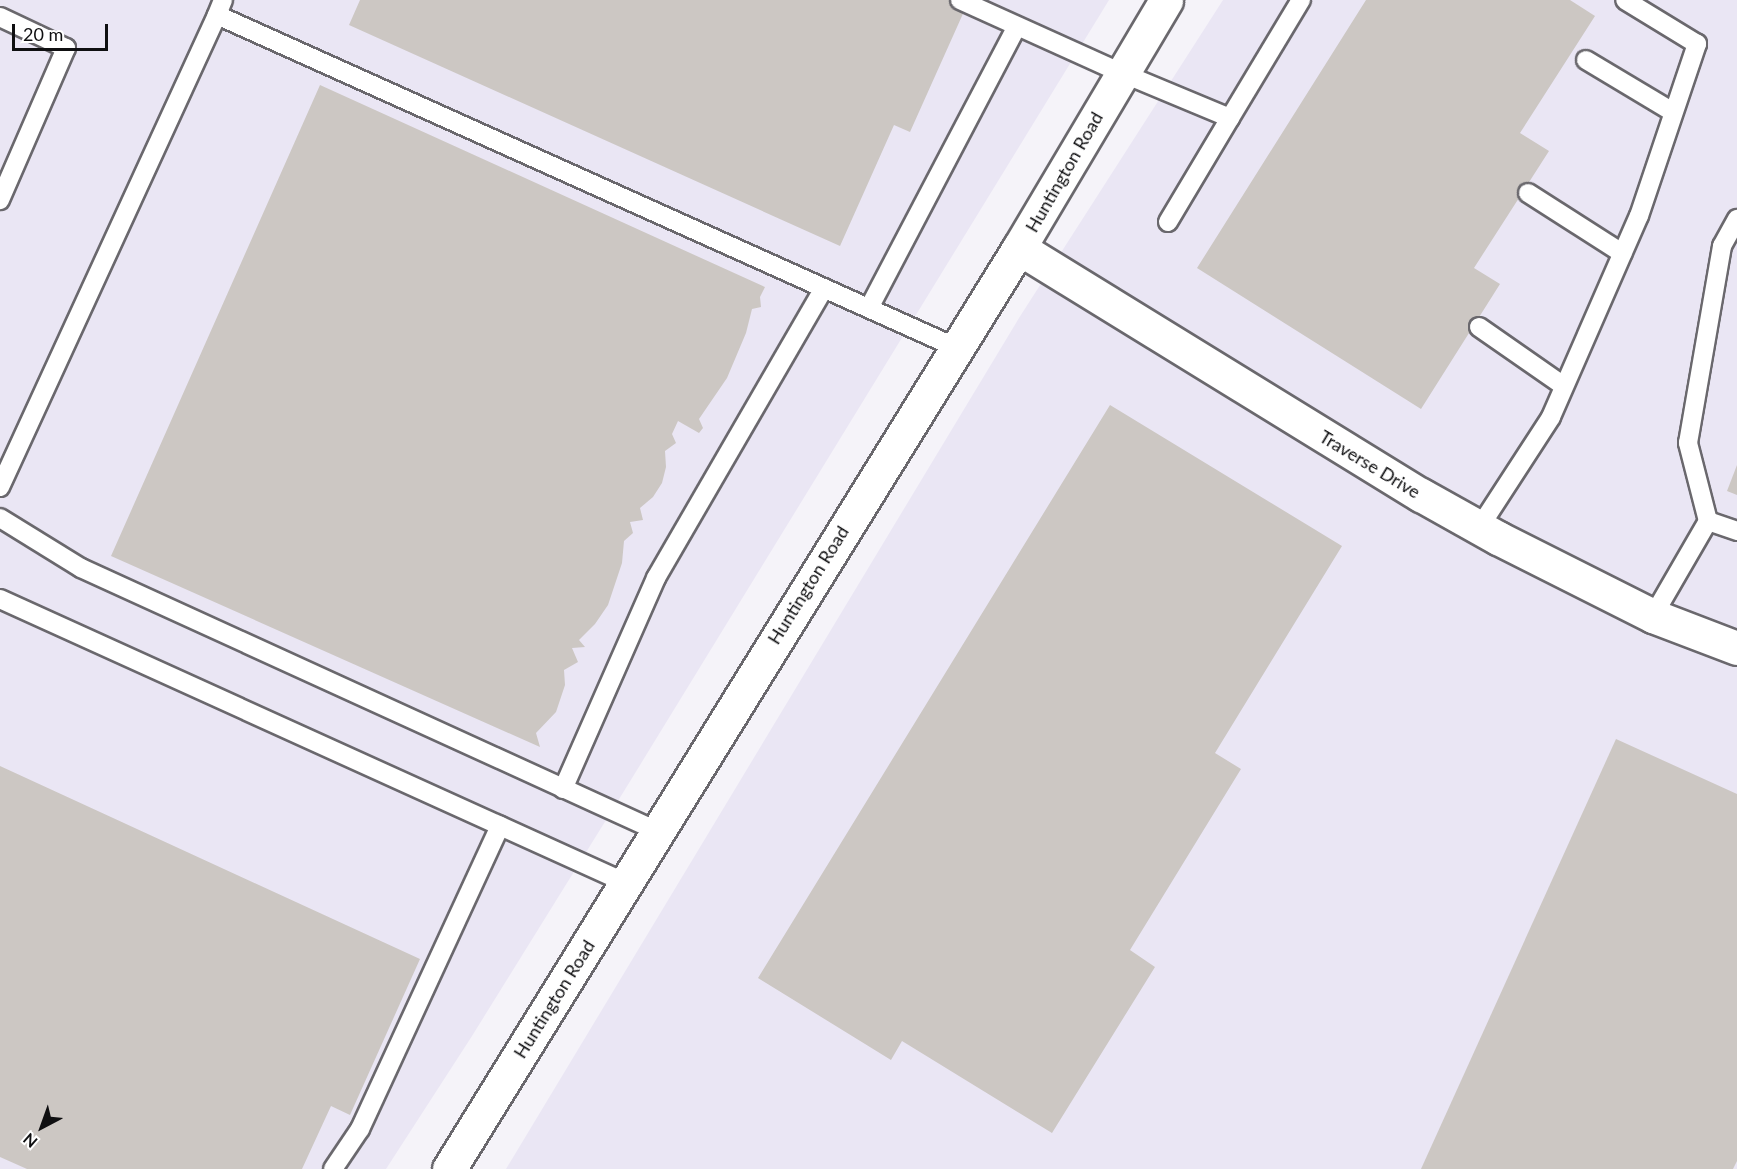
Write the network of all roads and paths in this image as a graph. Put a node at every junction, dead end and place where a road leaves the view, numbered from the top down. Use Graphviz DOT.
graph roads {
  1 [pos="960,0"];
  2 [pos="1166,0"];
  3 [pos="1301,0"];
  4 [pos="1625,0"];
  5 [pos="220,8"];
  6 [pos="0,17"];
  7 [pos="1017,26"];
  8 [pos="1586,60"];
  9 [pos="1122,73"];
  10 [pos="1673,112"];
  11 [pos="1230,118"];
  12 [pos="1528,194"];
  13 [pos="0,200"];
  14 [pos="1737,219"];
  15 [pos="1168,222"];
  16 [pos="1019,248"];
  17 [pos="1622,253"];
  18 [pos="824,288"];
  19 [pos="869,308"];
  20 [pos="1479,327"];
  21 [pos="957,348"];
  22 [pos="1564,386"];
  23 [pos="0,488"];
  24 [pos="0,518"];
  25 [pos="1708,521"];
  26 [pos="1479,528"];
  27 [pos="1737,531"];
  28 [pos="0,598"];
  29 [pos="1653,616"];
  30 [pos="1737,648"];
  31 [pos="562,789"];
  32 [pos="500,826"];
  33 [pos="657,831"];
  34 [pos="626,883"];
  35 [pos="333,1169"];
  36 [pos="449,1169"];
  1 -- 7 [label="lane"];
  2 -- 9 [label="street, Huntington Road"];
  3 -- 11 [label="lane"];
  4 -- 10 [label="lane"];
  5 -- 18 [label="lane"];
  5 -- 23 [label="lane"];
  6 -- 13 [label="lane"];
  7 -- 9 [label="lane"];
  7 -- 19 [label="lane"];
  8 -- 10 [label="lane"];
  9 -- 11 [label="lane"];
  9 -- 16 [label="street, Huntington Road"];
  10 -- 17 [label="lane"];
  11 -- 15 [label="lane"];
  12 -- 17 [label="lane"];
  14 -- 25 [label="lane"];
  16 -- 21 [label="street, Huntington Road"];
  16 -- 26 [label="street, Traverse Drive"];
  17 -- 22 [label="lane"];
  18 -- 19 [label="lane"];
  18 -- 31 [label="lane"];
  19 -- 21 [label="lane"];
  20 -- 22 [label="lane"];
  21 -- 33 [label="street, Huntington Road"];
  22 -- 26 [label="lane"];
  24 -- 31 [label="lane"];
  25 -- 27 [label="lane"];
  25 -- 29 [label="lane"];
  26 -- 29 [label="street, Traverse Drive"];
  28 -- 32 [label="lane"];
  29 -- 30 [label="street, Traverse Drive"];
  31 -- 33 [label="lane"];
  32 -- 34 [label="lane"];
  32 -- 35 [label="lane"];
  33 -- 34 [label="street, Huntington Road"];
  34 -- 36 [label="street, Huntington Road"];
}
